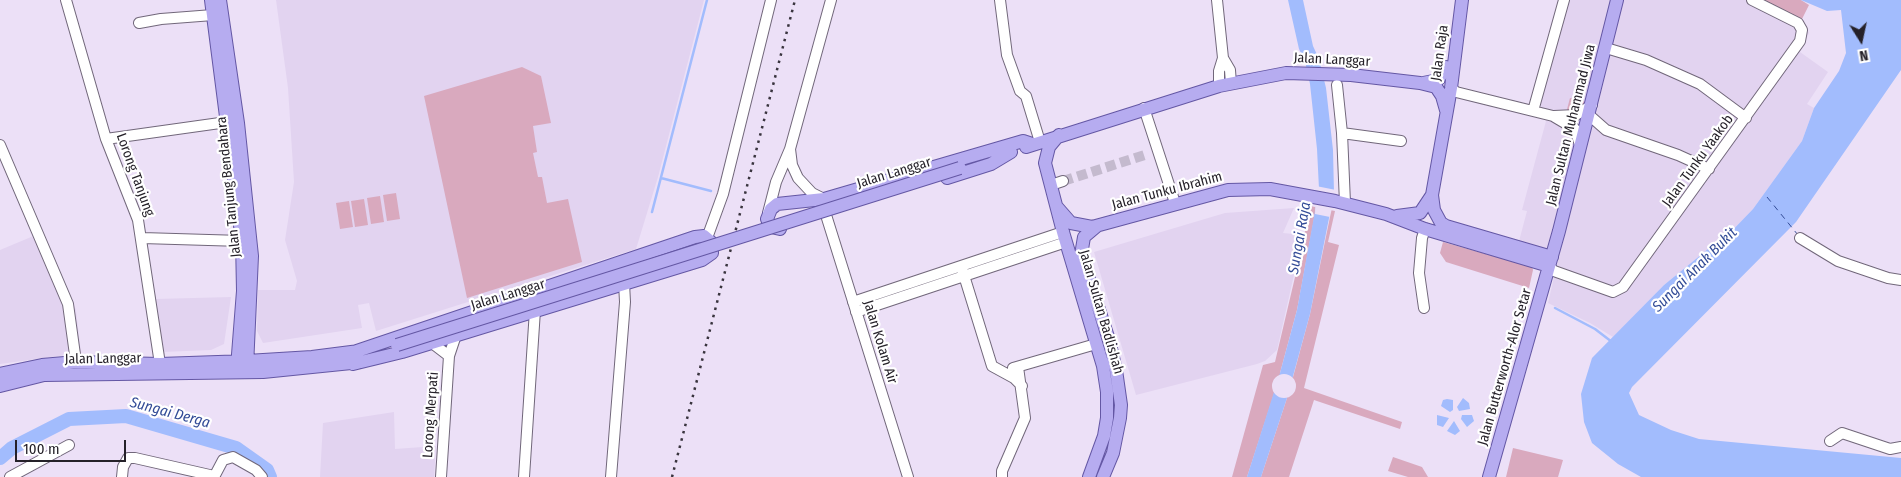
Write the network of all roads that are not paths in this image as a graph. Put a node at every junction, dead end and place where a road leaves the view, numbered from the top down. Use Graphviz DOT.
graph roads {
  1 [pos="66,0"];
  2 [pos="211,0"];
  3 [pos="220,0"];
  4 [pos="771,0"];
  5 [pos="831,0"];
  6 [pos="1000,0"];
  7 [pos="1217,0"];
  8 [pos="1454,0"];
  9 [pos="1462,0"];
  10 [pos="1564,0"];
  11 [pos="1618,0"];
  12 [pos="1752,0"];
  13 [pos="213,15"];
  14 [pos="139,23"];
  15 [pos="1606,48"];
  16 [pos="1446,67"];
  17 [pos="1420,83"];
  18 [pos="1225,85"];
  19 [pos="1337,85"];
  20 [pos="1445,90"];
  21 [pos="1144,108"];
  22 [pos="1591,110"];
  23 [pos="1533,111"];
  24 [pos="1553,116"];
  25 [pos="1746,118"];
  26 [pos="227,122"];
  27 [pos="1606,130"];
  28 [pos="1585,131"];
  29 [pos="1342,133"];
  30 [pos="1060,135"];
  31 [pos="106,139"];
  32 [pos="1401,141"];
  33 [pos="1036,143"];
  34 [pos="0,146"];
  35 [pos="1581,148"];
  36 [pos="790,149"];
  37 [pos="1013,151"];
  38 [pos="1045,163"];
  39 [pos="1709,169"];
  40 [pos="1432,195"];
  41 [pos="824,199"];
  42 [pos="1340,202"];
  43 [pos="1175,203"];
  44 [pos="1057,207"];
  45 [pos="768,214"];
  46 [pos="826,215"];
  47 [pos="1392,216"];
  48 [pos="1097,226"];
  49 [pos="1425,229"];
  50 [pos="1064,237"];
  51 [pos="142,238"];
  52 [pos="707,238"];
  53 [pos="1800,238"];
  54 [pos="242,241"];
  55 [pos="1551,262"];
  56 [pos="962,271"];
  57 [pos="1901,280"];
  58 [pos="624,283"];
  59 [pos="854,307"];
  60 [pos="1424,308"];
  61 [pos="535,310"];
  62 [pos="244,327"];
  63 [pos="456,335"];
  64 [pos="432,343"];
  65 [pos="1096,344"];
  66 [pos="449,356"];
  67 [pos="352,358"];
  68 [pos="267,360"];
  69 [pos="76,362"];
  70 [pos="213,362"];
  71 [pos="160,364"];
  72 [pos="242,367"];
  73 [pos="1018,367"];
  74 [pos="995,368"];
  75 [pos="880,372"];
  76 [pos="0,374"];
  77 [pos="0,386"];
  78 [pos="1022,386"];
  79 [pos="898,433"];
  80 [pos="1830,441"];
  81 [pos="69,445"];
  82 [pos="1901,447"];
  83 [pos="199,475"];
  84 [pos="10,477"];
  85 [pos="122,477"];
  86 [pos="214,477"];
  87 [pos="262,477"];
  88 [pos="441,477"];
  89 [pos="524,477"];
  90 [pos="612,477"];
  91 [pos="908,477"];
  92 [pos="1002,477"];
  93 [pos="1089,477"];
  94 [pos="1103,477"];
  95 [pos="1489,477"];
  1 -- 31 [label="street, Lorong Tanjung"];
  2 -- 13 [label="main road, Jalan Tanjung Bendahara"];
  3 -- 62 [label="main road, Jalan Tanjung Bendahara"];
  4 -- 52 [label="street"];
  5 -- 36 [label="street"];
  6 -- 33 [label="street"];
  7 -- 18 [label="street"];
  8 -- 16 [label="main road, Jalan Raja"];
  9 -- 20 [label="main road, Jalan Raja"];
  10 -- 23 [label="street"];
  11 -- 15 [label="main road, Jalan Sultan Muhammad Jiwa"];
  12 -- 25 [label="street, Jalan Tunku Yaakob"];
  13 -- 14 [label="street"];
  13 -- 26 [label="main road, Jalan Tanjung Bendahara"];
  15 -- 22 [label="main road, Jalan Sultan Muhammad Jiwa"];
  15 -- 25 [label="street"];
  16 -- 17 [label="main road, Jalan Langgar"];
  16 -- 20 [label="main road"];
  17 -- 18 [label="main road, Jalan Langgar"];
  17 -- 20 [label="main road, Jalan Langgar"];
  18 -- 21 [label="main road, Jalan Langgar"];
  19 -- 29 [label="street"];
  20 -- 23 [label="street"];
  20 -- 40 [label="main road, Jalan Raja"];
  21 -- 30 [label="main road, Jalan Langgar"];
  21 -- 43 [label="street"];
  22 -- 24 [label="street"];
  22 -- 27 [label="street"];
  22 -- 28 [label="main road, Jalan Sultan Muhammad Jiwa"];
  23 -- 24 [label="street"];
  24 -- 35 [label="street"];
  25 -- 39 [label="street, Jalan Tunku Yaakob"];
  26 -- 31 [label="street"];
  26 -- 54 [label="main road, Jalan Tanjung Bendahara"];
  27 -- 28 [label="street"];
  27 -- 39 [label="street"];
  28 -- 35 [label="main road, Jalan Sultan Muhammad Jiwa"];
  29 -- 32 [label="street"];
  29 -- 42 [label="street"];
  30 -- 33 [label="main road, Jalan Langgar"];
  30 -- 38 [label="main road"];
  31 -- 51 [label="street, Lorong Tanjung"];
  33 -- 37 [label="main road, Jalan Langgar"];
  33 -- 41 [label="main road"];
  34 -- 69 [label="street"];
  35 -- 55 [label="main road, Jalan Sultan Muhammad Jiwa"];
  36 -- 41 [label="street"];
  36 -- 45 [label="street"];
  37 -- 38 [label="main road"];
  37 -- 46 [label="main road"];
  37 -- 67 [label="main road, Jalan Langgar, bridge"];
  38 -- 44 [label="main road, Jalan Sultan Badlishah"];
  39 -- 55 [label="street, Jalan Tunku Yaakob"];
  40 -- 47 [label="main road"];
  40 -- 55 [label="main road"];
  41 -- 45 [label="main road"];
  42 -- 43 [label="main road, Jalan Tunku Ibrahim"];
  42 -- 47 [label="main road, Jalan Tunku Ibrahim"];
  43 -- 48 [label="main road, Jalan Tunku Ibrahim"];
  44 -- 48 [label="main road"];
  44 -- 50 [label="main road, Jalan Sultan Badlishah"];
  45 -- 46 [label="main road"];
  46 -- 59 [label="street, Jalan Kolam Air"];
  47 -- 49 [label="main road, Jalan Tunku Ibrahim"];
  48 -- 94 [label="main road, Jalan Sultan Badlishah"];
  49 -- 55 [label="main road, Jalan Tunku Ibrahim"];
  49 -- 60 [label="street"];
  50 -- 56 [label="street"];
  50 -- 65 [label="main road, Jalan Sultan Badlishah"];
  51 -- 54 [label="street"];
  51 -- 71 [label="street, Lorong Tanjung"];
  52 -- 58 [label="main road"];
  52 -- 67 [label="main road"];
  53 -- 57 [label="street"];
  54 -- 62 [label="main road, Jalan Tanjung Bendahara"];
  55 -- 95 [label="main road, Jalan Butterworth-Alor Setar"];
  56 -- 59 [label="street"];
  56 -- 74 [label="street"];
  58 -- 61 [label="main road"];
  58 -- 90 [label="street"];
  59 -- 91 [label="street, Jalan Kolam Air"];
  61 -- 63 [label="main road"];
  61 -- 89 [label="street"];
  62 -- 68 [label="main road"];
  62 -- 70 [label="main road"];
  62 -- 72 [label="main road, Jalan Tanjung Bendahara"];
  63 -- 64 [label="main road"];
  63 -- 66 [label="street, Lorong Merpati"];
  64 -- 66 [label="street"];
  64 -- 67 [label="main road"];
  65 -- 73 [label="street"];
  65 -- 93 [label="main road, Jalan Sultan Badlishah"];
  66 -- 88 [label="street, Lorong Merpati"];
  67 -- 68 [label="main road, Jalan Langgar"];
  67 -- 72 [label="main road, Jalan Langgar"];
  68 -- 72 [label="main road, Jalan Langgar"];
  69 -- 71 [label="main road, Jalan Langgar"];
  69 -- 76 [label="main road, Jalan Langgar"];
  70 -- 71 [label="main road, Jalan Langgar"];
  70 -- 72 [label="main road, Jalan Langgar"];
  72 -- 77 [label="main road, Jalan Langgar"];
  73 -- 74 [label="street"];
  73 -- 78 [label="street"];
  74 -- 78 [label="street"];
  75 -- 79 [label="street"];
  78 -- 92 [label="street"];
  80 -- 82 [label="street"];
  81 -- 84 [label="street"];
  83 -- 85 [label="street"];
  83 -- 86 [label="street"];
  86 -- 87 [label="street"];
}
